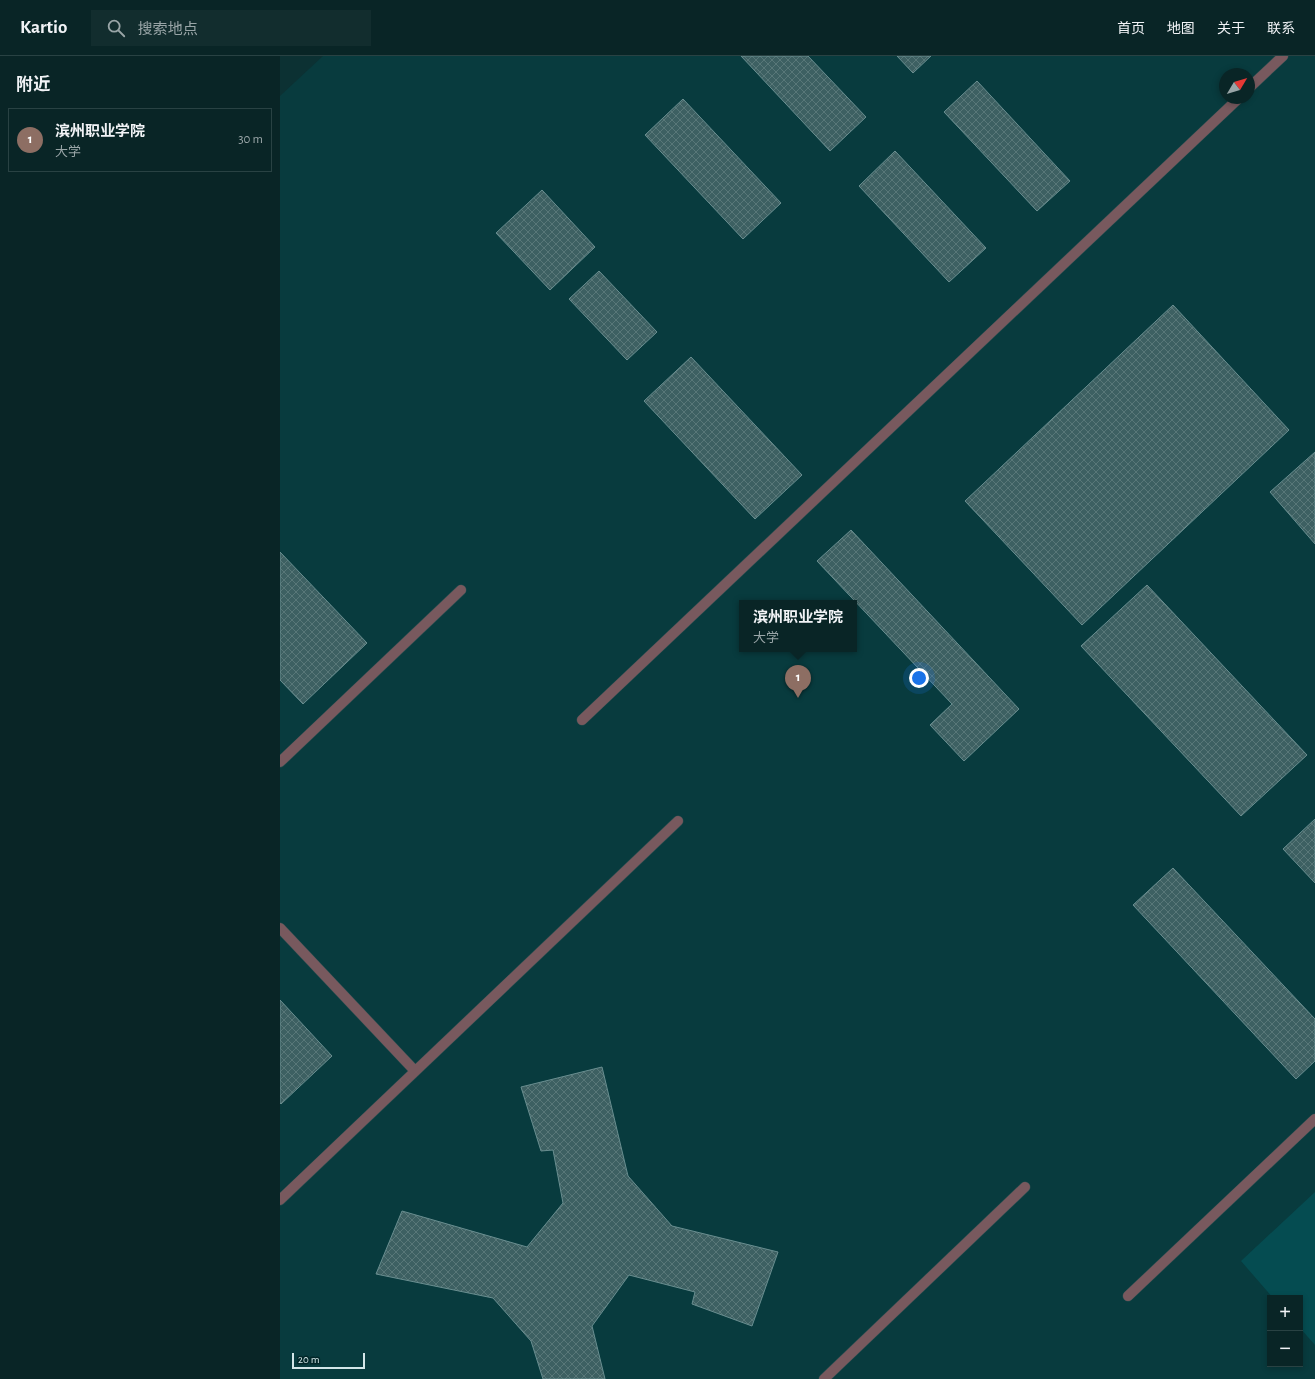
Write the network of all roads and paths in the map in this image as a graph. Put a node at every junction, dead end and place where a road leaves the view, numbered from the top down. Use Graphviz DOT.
graph roads {
  1 [pos="1283,56"];
  2 [pos="1255,82"];
  3 [pos="1233,104"];
  4 [pos="461,590"];
  5 [pos="582,720"];
  6 [pos="280,762"];
  7 [pos="678,821"];
  8 [pos="280,928"];
  9 [pos="415,1071"];
  10 [pos="1315,1119"];
  11 [pos="1025,1187"];
  12 [pos="280,1200"];
  13 [pos="1128,1296"];
  14 [pos="824,1379"];
  1 -- 2 [label="lane"];
  3 -- 5 [label="lane"];
  4 -- 6 [label="lane"];
  7 -- 9 [label="lane"];
  8 -- 9 [label="lane"];
  9 -- 12 [label="lane"];
  10 -- 13 [label="lane"];
  11 -- 14 [label="lane"];
}
